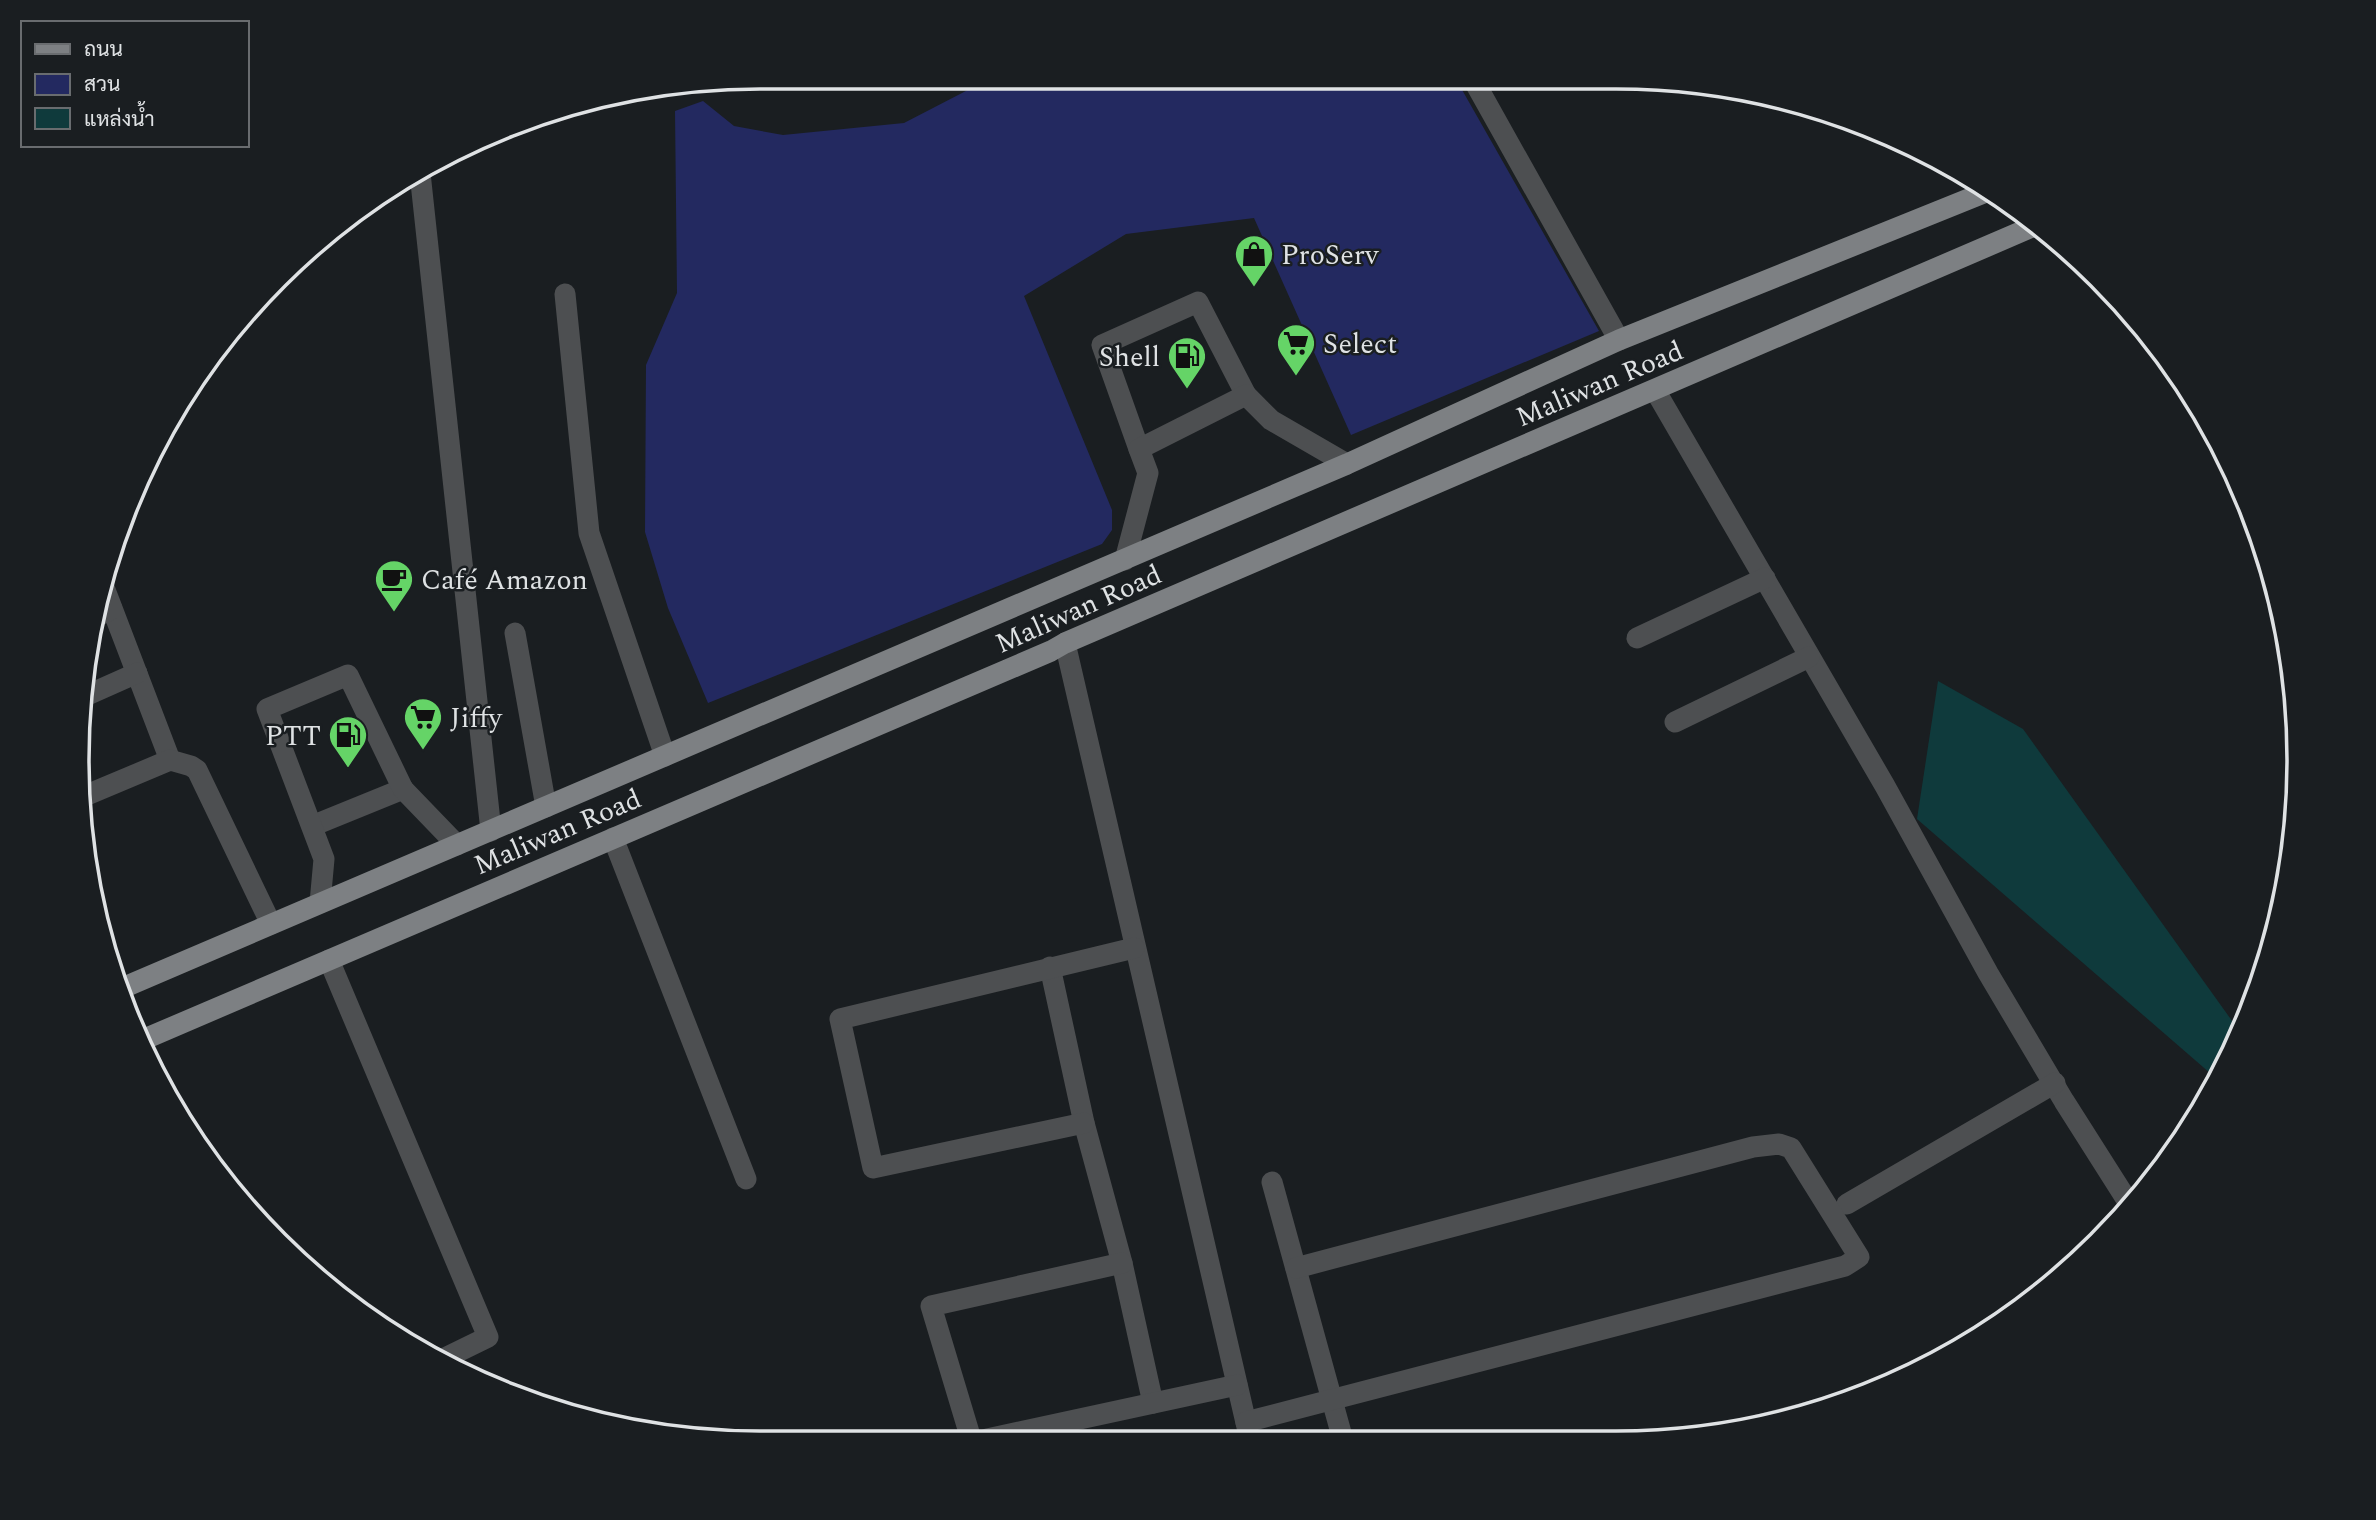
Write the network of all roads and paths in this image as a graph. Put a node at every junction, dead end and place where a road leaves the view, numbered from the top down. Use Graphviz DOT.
graph roads {
  1 [pos="1478,89"];
  2 [pos="421,181"];
  3 [pos="1978,195"];
  4 [pos="2027,230"];
  5 [pos="565,294"];
  6 [pos="1619,340"];
  7 [pos="1655,390"];
  8 [pos="1246,396"];
  9 [pos="1139,449"];
  10 [pos="1347,464"];
  11 [pos="1125,560"];
  12 [pos="1765,578"];
  13 [pos="109,599"];
  14 [pos="113,609"];
  15 [pos="106,612"];
  16 [pos="515,633"];
  17 [pos="1637,638"];
  18 [pos="1065,643"];
  19 [pos="1809,657"];
  20 [pos="137,673"];
  21 [pos="93,692"];
  22 [pos="1675,722"];
  23 [pos="665,756"];
  24 [pos="170,760"];
  25 [pos="403,789"];
  26 [pos="91,793"];
  27 [pos="547,807"];
  28 [pos="312,826"];
  29 [pos="491,831"];
  30 [pos="613,838"];
  31 [pos="457,845"];
  32 [pos="320,903"];
  33 [pos="271,924"];
  34 [pos="1134,948"];
  35 [pos="329,960"];
  36 [pos="1050,967"];
  37 [pos="146,978"];
  38 [pos="126,979"];
  39 [pos="128,985"];
  40 [pos="166,1030"];
  41 [pos="149,1037"];
  42 [pos="152,1044"];
  43 [pos="2055,1083"];
  44 [pos="1084,1123"];
  45 [pos="746,1179"];
  46 [pos="1272,1182"];
  47 [pos="2125,1196"];
  48 [pos="1847,1204"];
  49 [pos="1122,1263"];
  50 [pos="1296,1268"];
  51 [pos="451,1355"];
  52 [pos="1237,1385"];
  53 [pos="1334,1399"];
  54 [pos="1153,1403"];
  55 [pos="969,1431"];
  56 [pos="1020,1431"];
  57 [pos="1248,1431"];
  58 [pos="1341,1431"];
  1 -- 6 [label="street"];
  2 -- 29 [label="street"];
  3 -- 6 [label="main road"];
  4 -- 7 [label="main road, Maliwan Road"];
  5 -- 23 [label="street"];
  6 -- 10 [label="main road"];
  7 -- 12 [label="street"];
  7 -- 18 [label="main road, Maliwan Road"];
  8 -- 9 [label="street"];
  8 -- 9 [label="street"];
  8 -- 10 [label="street"];
  9 -- 11 [label="street"];
  10 -- 11 [label="main road"];
  11 -- 23 [label="main road"];
  12 -- 17 [label="street"];
  12 -- 19 [label="street"];
  13 -- 14 [label="street"];
  14 -- 15 [label="street"];
  14 -- 20 [label="street"];
  16 -- 27 [label="street"];
  18 -- 30 [label="main road, Maliwan Road"];
  18 -- 34 [label="street"];
  19 -- 22 [label="street"];
  19 -- 43 [label="street"];
  20 -- 21 [label="street"];
  20 -- 24 [label="street"];
  23 -- 27 [label="main road"];
  24 -- 26 [label="street"];
  24 -- 33 [label="street"];
  25 -- 28 [label="street"];
  25 -- 28 [label="street"];
  25 -- 31 [label="street"];
  27 -- 29 [label="main road"];
  28 -- 32 [label="street"];
  29 -- 31 [label="main road"];
  30 -- 35 [label="main road, Maliwan Road"];
  30 -- 45 [label="street"];
  31 -- 32 [label="main road"];
  32 -- 33 [label="main road"];
  33 -- 37 [label="main road"];
  34 -- 36 [label="street"];
  34 -- 52 [label="street"];
  35 -- 40 [label="main road, Maliwan Road"];
  35 -- 51 [label="street"];
  36 -- 44 [label="street"];
  36 -- 44 [label="street"];
  37 -- 38 [label="main road"];
  37 -- 39 [label="main road"];
  40 -- 41 [label="main road, Maliwan Road"];
  40 -- 42 [label="main road"];
  43 -- 47 [label="street"];
  43 -- 48 [label="street"];
  44 -- 49 [label="street"];
  46 -- 50 [label="street"];
  49 -- 54 [label="street"];
  49 -- 55 [label="street"];
  50 -- 53 [label="street"];
  50 -- 53 [label="street"];
  52 -- 54 [label="street"];
  52 -- 57 [label="street"];
  53 -- 57 [label="street"];
  53 -- 58 [label="street"];
  54 -- 56 [label="street"];
}
